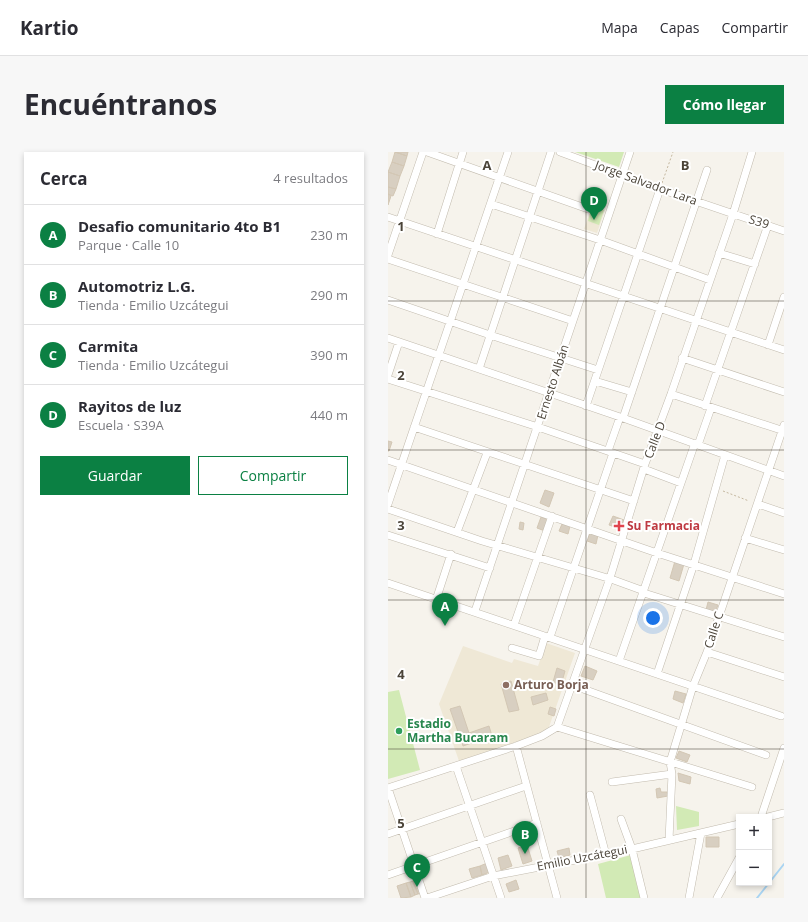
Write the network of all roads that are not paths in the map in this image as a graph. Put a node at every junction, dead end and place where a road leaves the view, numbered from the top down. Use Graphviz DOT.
graph roads {
  1 [pos="423,152"];
  2 [pos="427,152"];
  3 [pos="463,152"];
  4 [pos="508,152"];
  5 [pos="551,152"];
  6 [pos="560,152"];
  7 [pos="630,152"];
  8 [pos="752,152"];
  9 [pos="458,163"];
  10 [pos="707,170"];
  11 [pos="622,175"];
  12 [pos="499,179"];
  13 [pos="660,189"];
  14 [pos="538,192"];
  15 [pos="697,202"];
  16 [pos="491,204"];
  17 [pos="588,209"];
  18 [pos="733,214"];
  19 [pos="530,216"];
  20 [pos="388,217"];
  21 [pos="400,221"];
  22 [pos="768,225"];
  23 [pos="784,231"];
  24 [pos="437,234"];
  25 [pos="600,240"];
  26 [pos="476,246"];
  27 [pos="719,253"];
  28 [pos="638,254"];
  29 [pos="388,256"];
  30 [pos="388,259"];
  31 [pos="516,260"];
  32 [pos="755,264"];
  33 [pos="674,267"];
  34 [pos="710,280"];
  35 [pos="464,283"];
  36 [pos="586,284"];
  37 [pos="623,296"];
  38 [pos="504,297"];
  39 [pos="784,297"];
  40 [pos="388,300"];
  41 [pos="660,308"];
  42 [pos="696,320"];
  43 [pos="573,321"];
  44 [pos="451,322"];
  45 [pos="732,333"];
  46 [pos="490,335"];
  47 [pos="388,338"];
  48 [pos="399,342"];
  49 [pos="768,345"];
  50 [pos="784,350"];
  51 [pos="440,355"];
  52 [pos="682,358"];
  53 [pos="560,359"];
  54 [pos="479,369"];
  55 [pos="598,370"];
  56 [pos="718,370"];
  57 [pos="388,375"];
  58 [pos="388,379"];
  59 [pos="595,381"];
  60 [pos="427,392"];
  61 [pos="632,392"];
  62 [pos="784,392"];
  63 [pos="549,394"];
  64 [pos="671,394"];
  65 [pos="586,406"];
  66 [pos="708,407"];
  67 [pos="621,418"];
  68 [pos="414,427"];
  69 [pos="538,427"];
  70 [pos="783,429"];
  71 [pos="658,432"];
  72 [pos="697,444"];
  73 [pos="611,452"];
  74 [pos="487,453"];
  75 [pos="725,455"];
  76 [pos="388,460"];
  77 [pos="401,465"];
  78 [pos="525,465"];
  79 [pos="644,466"];
  80 [pos="770,471"];
  81 [pos="784,476"];
  82 [pos="681,483"];
  83 [pos="600,489"];
  84 [pos="473,490"];
  85 [pos="634,501"];
  86 [pos="388,504"];
  87 [pos="512,504"];
  88 [pos="758,504"];
  89 [pos="388,509"];
  90 [pos="784,512"];
  91 [pos="552,516"];
  92 [pos="587,527"];
  93 [pos="457,532"];
  94 [pos="388,535"];
  95 [pos="745,538"];
  96 [pos="622,540"];
  97 [pos="497,545"];
  98 [pos="784,550"];
  99 [pos="657,553"];
  100 [pos="450,554"];
  101 [pos="539,558"];
  102 [pos="694,564"];
  103 [pos="574,567"];
  104 [pos="490,568"];
  105 [pos="732,577"];
  106 [pos="610,578"];
  107 [pos="388,583"];
  108 [pos="644,592"];
  109 [pos="784,594"];
  110 [pos="436,600"];
  111 [pos="680,604"];
  112 [pos="475,611"];
  113 [pos="719,616"];
  114 [pos="514,625"];
  115 [pos="784,636"];
  116 [pos="548,637"];
  117 [pos="512,648"];
  118 [pos="583,650"];
  119 [pos="707,652"];
  120 [pos="619,661"];
  121 [pos="657,674"];
  122 [pos="784,677"];
  123 [pos="572,685"];
  124 [pos="693,686"];
  125 [pos="781,716"];
  126 [pos="681,725"];
  127 [pos="557,727"];
  128 [pos="516,746"];
  129 [pos="784,748"];
  130 [pos="766,755"];
  131 [pos="670,762"];
  132 [pos="456,766"];
  133 [pos="672,774"];
  134 [pos="612,782"];
  135 [pos="526,786"];
  136 [pos="752,787"];
  137 [pos="388,788"];
  138 [pos="590,795"];
  139 [pos="470,805"];
  140 [pos="784,813"];
  141 [pos="762,814"];
  142 [pos="772,816"];
  143 [pos="621,819"];
  144 [pos="537,823"];
  145 [pos="736,825"];
  146 [pos="402,829"];
  147 [pos="700,833"];
  148 [pos="388,834"];
  149 [pos="669,840"];
  150 [pos="482,842"];
  151 [pos="632,849"];
  152 [pos="606,855"];
  153 [pos="736,863"];
  154 [pos="548,864"];
  155 [pos="414,866"];
  156 [pos="388,875"];
  157 [pos="493,876"];
  158 [pos="426,898"];
  159 [pos="501,898"];
  160 [pos="558,898"];
  161 [pos="644,898"];
  162 [pos="689,898"];
  163 [pos="717,898"];
  1 -- 21 [label="street"];
  2 -- 9 [label="street"];
  3 -- 9 [label="street"];
  4 -- 12 [label="street"];
  5 -- 14 [label="street"];
  6 -- 11 [label="street, Jorge Salvador Lara"];
  7 -- 11 [label="street, Ernesto Albán"];
  8 -- 18 [label="street, Calle D"];
  9 -- 12 [label="street"];
  9 -- 24 [label="street"];
  10 -- 15 [label="street"];
  11 -- 13 [label="street, Jorge Salvador Lara"];
  11 -- 25 [label="street, Ernesto Albán"];
  12 -- 14 [label="street"];
  12 -- 16 [label="street"];
  13 -- 15 [label="street, Jorge Salvador Lara"];
  13 -- 28 [label="street"];
  14 -- 17 [label="street"];
  14 -- 19 [label="street"];
  15 -- 18 [label="street, Jorge Salvador Lara"];
  15 -- 33 [label="street"];
  16 -- 19 [label="street"];
  16 -- 26 [label="street"];
  18 -- 22 [label="street, S39"];
  18 -- 27 [label="street, Calle D"];
  19 -- 25 [label="street"];
  19 -- 31 [label="street"];
  20 -- 21 [label="street"];
  21 -- 24 [label="street"];
  21 -- 29 [label="street"];
  22 -- 23 [label="street, S39"];
  22 -- 32 [label="street"];
  24 -- 26 [label="street"];
  25 -- 28 [label="street"];
  25 -- 36 [label="street, Ernesto Albán"];
  26 -- 31 [label="street"];
  26 -- 35 [label="street"];
  27 -- 32 [label="street"];
  27 -- 34 [label="street, Calle D"];
  28 -- 33 [label="street"];
  28 -- 37 [label="street"];
  30 -- 35 [label="street"];
  31 -- 36 [label="street"];
  31 -- 38 [label="street"];
  32 -- 45 [label="street"];
  33 -- 34 [label="street"];
  33 -- 41 [label="street"];
  34 -- 42 [label="street, Calle D"];
  35 -- 38 [label="street"];
  35 -- 44 [label="street"];
  36 -- 37 [label="street"];
  36 -- 43 [label="street, Ernesto Albán"];
  37 -- 41 [label="street"];
  37 -- 55 [label="street"];
  38 -- 43 [label="street"];
  38 -- 46 [label="street"];
  39 -- 49 [label="street"];
  40 -- 44 [label="street"];
  41 -- 42 [label="street"];
  41 -- 61 [label="street"];
  42 -- 45 [label="street"];
  42 -- 52 [label="street, Calle D"];
  43 -- 53 [label="street, Ernesto Albán"];
  44 -- 46 [label="street"];
  44 -- 51 [label="street"];
  45 -- 49 [label="street"];
  45 -- 56 [label="street"];
  46 -- 53 [label="street"];
  46 -- 54 [label="street"];
  47 -- 48 [label="street"];
  48 -- 51 [label="street"];
  48 -- 57 [label="street"];
  49 -- 50 [label="street"];
  51 -- 54 [label="street"];
  51 -- 60 [label="street"];
  52 -- 56 [label="street"];
  52 -- 64 [label="street, Calle D"];
  53 -- 55 [label="street"];
  53 -- 63 [label="street, Ernesto Albán"];
  54 -- 63 [label="street"];
  55 -- 59 [label="street"];
  56 -- 62 [label="street"];
  56 -- 66 [label="street"];
  58 -- 60 [label="street"];
  59 -- 61 [label="street"];
  59 -- 65 [label="street"];
  60 -- 68 [label="street"];
  60 -- 69 [label="street"];
  61 -- 67 [label="street"];
  63 -- 65 [label="street"];
  63 -- 69 [label="street, Ernesto Albán"];
  64 -- 66 [label="street"];
  64 -- 71 [label="street, Calle D"];
  65 -- 67 [label="street"];
  66 -- 70 [label="street"];
  66 -- 72 [label="street"];
  67 -- 71 [label="street"];
  67 -- 73 [label="street"];
  68 -- 74 [label="street"];
  68 -- 77 [label="street"];
  69 -- 73 [label="street"];
  69 -- 78 [label="street, Ernesto Albán"];
  70 -- 80 [label="street, Calle C"];
  71 -- 72 [label="street"];
  71 -- 79 [label="street, Calle D"];
  72 -- 75 [label="street"];
  72 -- 82 [label="street"];
  73 -- 79 [label="street"];
  73 -- 83 [label="street"];
  74 -- 78 [label="street"];
  74 -- 84 [label="street"];
  75 -- 80 [label="street"];
  75 -- 102 [label="street"];
  76 -- 77 [label="street"];
  77 -- 84 [label="street"];
  77 -- 86 [label="street"];
  78 -- 83 [label="street"];
  78 -- 87 [label="street, Ernesto Albán"];
  79 -- 82 [label="street"];
  79 -- 85 [label="street, Calle D"];
  80 -- 81 [label="street"];
  80 -- 88 [label="street, Calle C"];
  82 -- 99 [label="street"];
  83 -- 85 [label="street"];
  83 -- 92 [label="street"];
  84 -- 87 [label="street"];
  84 -- 93 [label="street"];
  85 -- 96 [label="street, Calle D"];
  87 -- 91 [label="street"];
  87 -- 97 [label="street, Ernesto Albán"];
  88 -- 90 [label="street"];
  88 -- 95 [label="street, Calle C"];
  89 -- 93 [label="street"];
  91 -- 92 [label="street"];
  91 -- 101 [label="street"];
  92 -- 96 [label="street"];
  92 -- 103 [label="street"];
  93 -- 97 [label="street"];
  94 -- 100 [label="street"];
  95 -- 98 [label="street"];
  95 -- 105 [label="street, Calle C"];
  96 -- 99 [label="street"];
  96 -- 106 [label="street, Calle D"];
  97 -- 101 [label="street"];
  97 -- 104 [label="street, Ernesto Albán"];
  99 -- 102 [label="street"];
  99 -- 108 [label="street"];
  100 -- 104 [label="street"];
  100 -- 110 [label="street"];
  101 -- 103 [label="street"];
  101 -- 114 [label="street"];
  102 -- 105 [label="street"];
  102 -- 111 [label="street"];
  103 -- 106 [label="street"];
  103 -- 116 [label="street"];
  104 -- 112 [label="street, Ernesto Albán"];
  105 -- 109 [label="street"];
  105 -- 113 [label="street, Calle C"];
  106 -- 108 [label="street"];
  106 -- 118 [label="street, Calle D"];
  107 -- 110 [label="street"];
  108 -- 111 [label="street"];
  108 -- 120 [label="street"];
  110 -- 112 [label="street"];
  111 -- 113 [label="street"];
  111 -- 121 [label="street"];
  112 -- 114 [label="street"];
  113 -- 115 [label="street"];
  113 -- 119 [label="street, Calle C"];
  114 -- 116 [label="street"];
  116 -- 117 [label="street"];
  116 -- 118 [label="street"];
  118 -- 120 [label="street"];
  118 -- 123 [label="street, Calle D"];
  119 -- 122 [label="street"];
  119 -- 124 [label="street, Calle C"];
  120 -- 121 [label="street"];
  121 -- 124 [label="street"];
  123 -- 126 [label="street"];
  123 -- 127 [label="street, Calle D"];
  124 -- 125 [label="street"];
  124 -- 126 [label="street, Calle C"];
  126 -- 130 [label="street"];
  126 -- 131 [label="street, Calle C"];
  127 -- 128 [label="street"];
  127 -- 131 [label="street"];
  128 -- 132 [label="street"];
  128 -- 135 [label="street"];
  129 -- 141 [label="street"];
  131 -- 133 [label="street, Calle C"];
  131 -- 136 [label="street"];
  132 -- 137 [label="street"];
  132 -- 139 [label="street"];
  133 -- 134 [label="street"];
  133 -- 149 [label="street, Calle C"];
  135 -- 139 [label="street"];
  135 -- 144 [label="street"];
  137 -- 146 [label="street"];
  138 -- 152 [label="street"];
  139 -- 146 [label="street"];
  139 -- 150 [label="street"];
  140 -- 142 [label="street"];
  143 -- 151 [label="street"];
  144 -- 150 [label="street"];
  144 -- 154 [label="street"];
  145 -- 147 [label="street, Emilio Uzcátegui"];
  146 -- 148 [label="street"];
  146 -- 155 [label="street"];
  147 -- 149 [label="street, Emilio Uzcátegui"];
  147 -- 162 [label="street"];
  149 -- 151 [label="street, Emilio Uzcátegui"];
  150 -- 155 [label="street"];
  150 -- 157 [label="street"];
  151 -- 152 [label="street, Emilio Uzcátegui"];
  151 -- 161 [label="street"];
  152 -- 154 [label="street, Emilio Uzcátegui"];
  153 -- 163 [label="street"];
  154 -- 157 [label="street, Emilio Uzcátegui"];
  154 -- 160 [label="street"];
  155 -- 156 [label="street"];
  155 -- 158 [label="street"];
  157 -- 158 [label="street, Emilio Uzcátegui"];
  157 -- 159 [label="street"];
}
